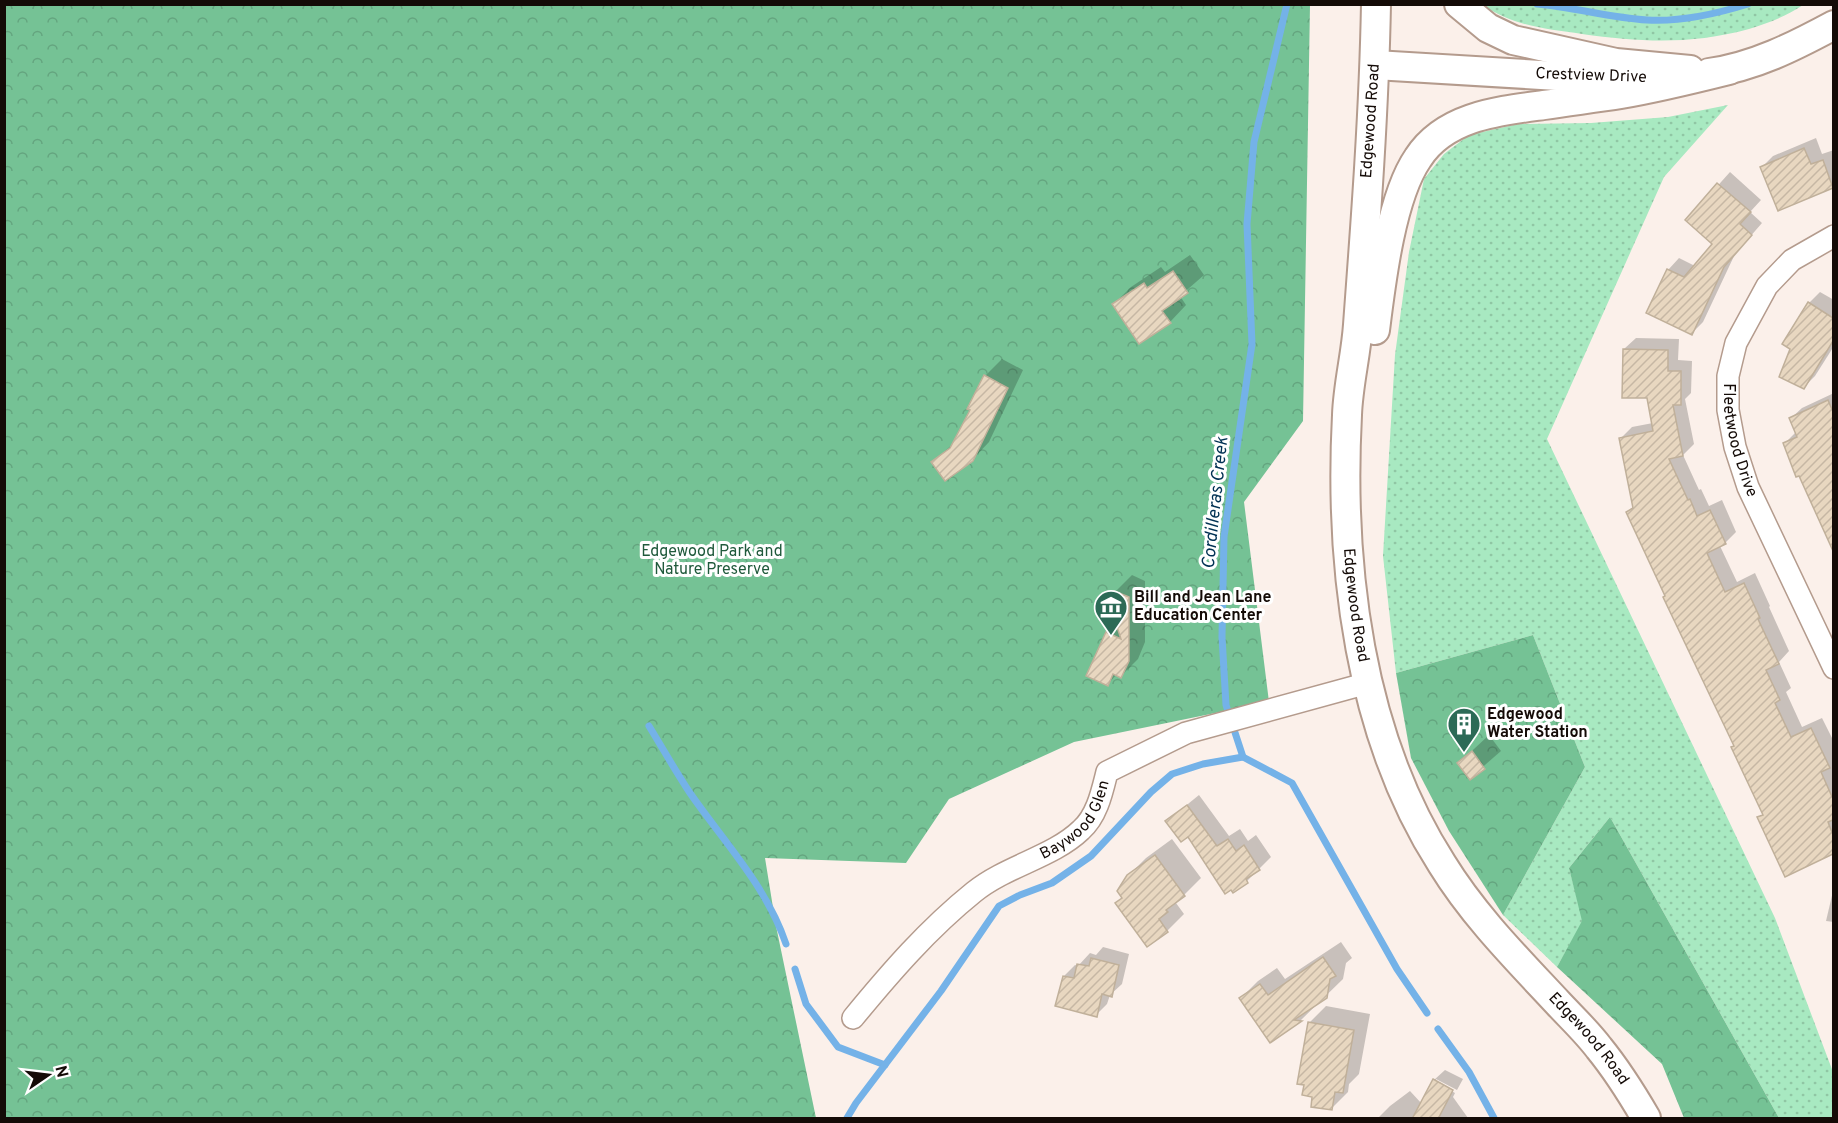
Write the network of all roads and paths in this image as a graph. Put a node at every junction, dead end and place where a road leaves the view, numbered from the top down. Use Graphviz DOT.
graph roads {
  1 [pos="1376,4"];
  2 [pos="1459,4"];
  3 [pos="1833,25"];
  4 [pos="1375,65"];
  5 [pos="1729,70"];
  6 [pos="1833,236"];
  7 [pos="1348,551"];
  8 [pos="1833,668"];
  9 [pos="1368,682"];
  10 [pos="853,1018"];
  11 [pos="1646,1119"];
  1 -- 4 [label="main road, Edgewood Road"];
  2 -- 5 [label="main road"];
  3 -- 5 [label="main road, Crestview Drive"];
  4 -- 5 [label="main road, Crestview Drive"];
  4 -- 7 [label="main road, Edgewood Road"];
  5 -- 7 [label="main road"];
  6 -- 8 [label="street, Fleetwood Drive"];
  7 -- 9 [label="main road, Edgewood Road"];
  9 -- 10 [label="street, Baywood Glen"];
  9 -- 11 [label="main road, Edgewood Road"];
}
